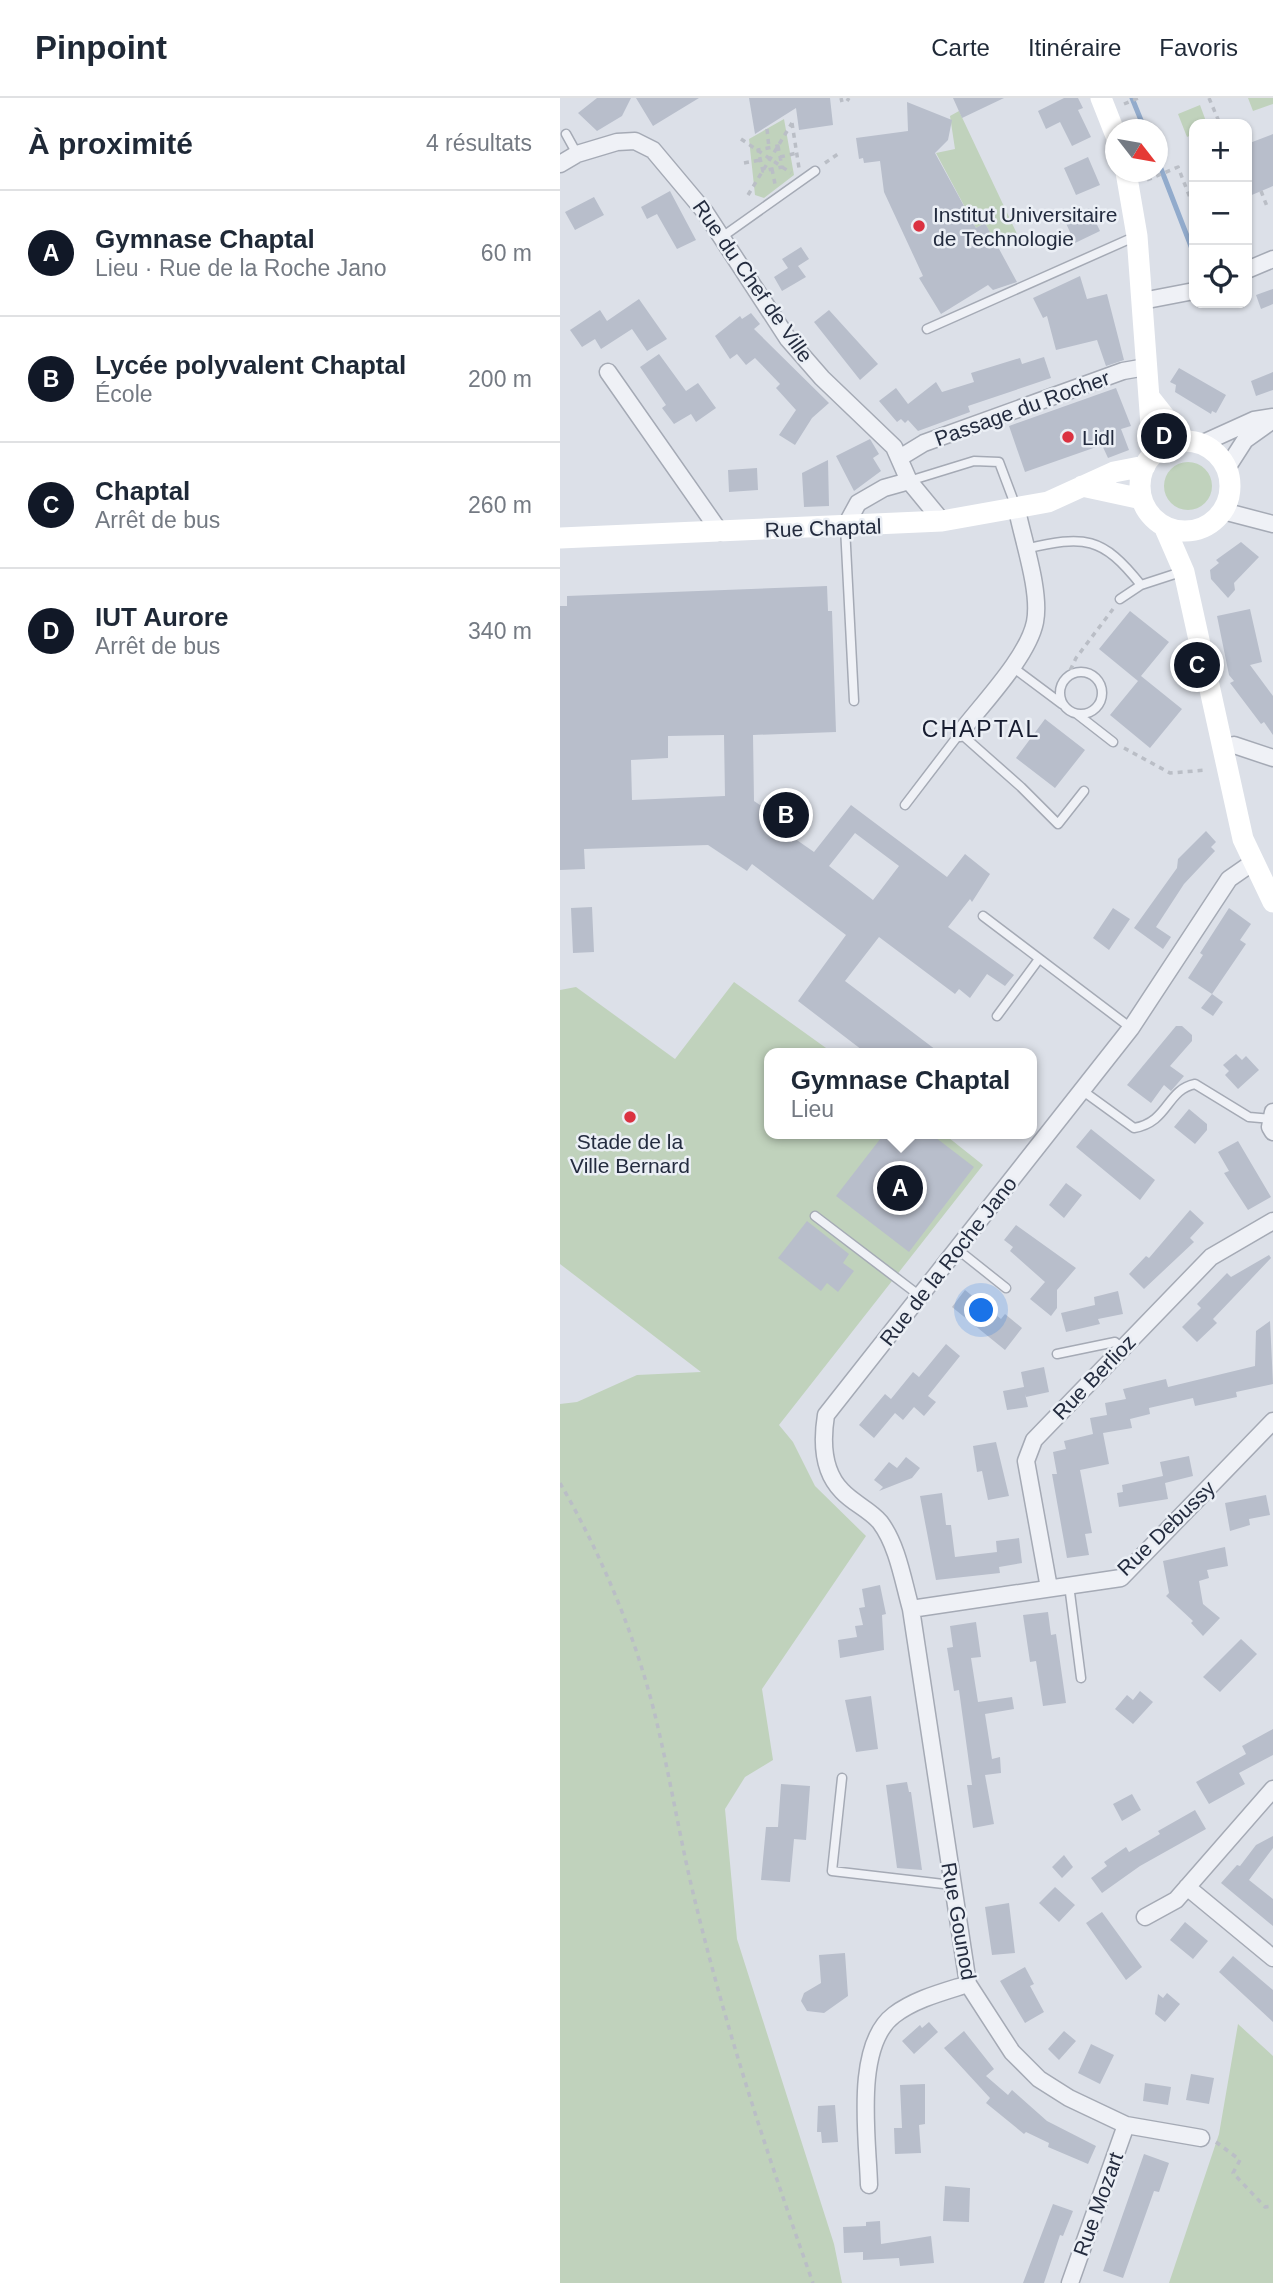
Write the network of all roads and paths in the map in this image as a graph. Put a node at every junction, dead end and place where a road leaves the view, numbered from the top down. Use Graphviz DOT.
graph roads {
  1 [pos="1138,98"];
  2 [pos="1209,98"];
  3 [pos="1110,102"];
  4 [pos="1218,119"];
  5 [pos="767,129"];
  6 [pos="566,134"];
  7 [pos="741,139"];
  8 [pos="778,146"];
  9 [pos="769,148"];
  10 [pos="758,150"];
  11 [pos="797,153"];
  12 [pos="578,155"];
  13 [pos="780,157"];
  14 [pos="770,159"];
  15 [pos="760,160"];
  16 [pos="744,163"];
  17 [pos="560,164"];
  18 [pos="782,167"];
  19 [pos="763,171"];
  20 [pos="815,171"];
  21 [pos="1168,171"];
  22 [pos="801,180"];
  23 [pos="1128,182"];
  24 [pos="1261,191"];
  25 [pos="748,195"];
  26 [pos="1189,195"];
  27 [pos="1268,209"];
  28 [pos="1137,236"];
  29 [pos="722,237"];
  30 [pos="1273,259"];
  31 [pos="1252,268"];
  32 [pos="1189,292"];
  33 [pos="1142,301"];
  34 [pos="927,329"];
  35 [pos="1146,367"];
  36 [pos="608,372"];
  37 [pos="1150,398"];
  38 [pos="1273,418"];
  39 [pos="1193,442"];
  40 [pos="901,457"];
  41 [pos="1151,459"];
  42 [pos="1227,468"];
  43 [pos="909,481"];
  44 [pos="1082,486"];
  45 [pos="1142,499"];
  46 [pos="1017,510"];
  47 [pos="1223,511"];
  48 [pos="942,521"];
  49 [pos="1273,524"];
  50 [pos="1164,526"];
  51 [pos="845,527"];
  52 [pos="1203,528"];
  53 [pos="720,532"];
  54 [pos="560,538"];
  55 [pos="1025,549"];
  56 [pos="1184,572"];
  57 [pos="1141,585"];
  58 [pos="1120,599"];
  59 [pos="1011,666"];
  60 [pos="1066,679"];
  61 [pos="854,701"];
  62 [pos="1071,711"];
  63 [pos="960,733"];
  64 [pos="1113,741"];
  65 [pos="1223,747"];
  66 [pos="1273,758"];
  67 [pos="1227,768"];
  68 [pos="1084,791"];
  69 [pos="905,805"];
  70 [pos="1252,863"];
  71 [pos="1273,902"];
  72 [pos="983,916"];
  73 [pos="1039,959"];
  74 [pos="997,1016"];
  75 [pos="1131,1028"];
  76 [pos="1083,1091"];
  77 [pos="1273,1121"];
  78 [pos="815,1216"];
  79 [pos="1273,1221"];
  80 [pos="957,1249"];
  81 [pos="1006,1288"];
  82 [pos="920,1296"];
  83 [pos="1122,1348"];
  84 [pos="1057,1354"];
  85 [pos="1273,1421"];
  86 [pos="560,1483"];
  87 [pos="1069,1585"];
  88 [pos="1048,1588"];
  89 [pos="911,1609"];
  90 [pos="1081,1678"];
  91 [pos="842,1778"];
  92 [pos="1273,1789"];
  93 [pos="952,1885"];
  94 [pos="1187,1887"];
  95 [pos="1145,1917"];
  96 [pos="1273,1958"];
  97 [pos="968,1984"];
  98 [pos="1126,2124"];
  99 [pos="1201,2138"];
  100 [pos="869,2186"];
  101 [pos="1273,2206"];
  102 [pos="813,2283"];
  103 [pos="1070,2283"];
  1 -- 3 [label="path"];
  2 -- 4 [label="path"];
  5 -- 9 [label="path"];
  6 -- 12 [label="lane"];
  7 -- 10 [label="path"];
  8 -- 9 [label="path"];
  8 -- 11 [label="path"];
  8 -- 13 [label="path"];
  8 -- 14 [label="path"];
  9 -- 10 [label="path"];
  10 -- 14 [label="path"];
  10 -- 15 [label="path"];
  11 -- 13 [label="path"];
  11 -- 22 [label="path"];
  12 -- 17 [label="street, Rue du Chef de Ville"];
  12 -- 29 [label="street, Rue du Chef de Ville"];
  13 -- 18 [label="path"];
  14 -- 18 [label="path"];
  14 -- 19 [label="path"];
  15 -- 16 [label="path"];
  15 -- 19 [label="path"];
  18 -- 19 [label="path"];
  18 -- 22 [label="path"];
  19 -- 25 [label="path"];
  20 -- 22 [label="lane"];
  21 -- 26 [label="path"];
  22 -- 29 [label="lane"];
  23 -- 28 [label="main road"];
  24 -- 27 [label="path"];
  28 -- 33 [label="main road"];
  28 -- 34 [label="lane"];
  29 -- 40 [label="street, Rue du Chef de Ville"];
  30 -- 31 [label="street"];
  32 -- 33 [label="street"];
  33 -- 35 [label="main road"];
  35 -- 37 [label="main road"];
  35 -- 40 [label="street, Passage du Rocher"];
  36 -- 53 [label="street"];
  37 -- 39 [label="main road"];
  37 -- 41 [label="main road"];
  38 -- 39 [label="street"];
  38 -- 42 [label="street"];
  39 -- 41 [label="main road"];
  39 -- 42 [label="main road"];
  40 -- 43 [label="street, Rue du Chef de Ville"];
  41 -- 44 [label="main road, Rue Chaptal"];
  41 -- 45 [label="main road"];
  42 -- 47 [label="main road"];
  43 -- 46 [label="lane"];
  43 -- 48 [label="street, Rue du Chef de Ville"];
  43 -- 51 [label="street"];
  44 -- 45 [label="main road"];
  44 -- 46 [label="main road, Rue Chaptal"];
  45 -- 50 [label="main road"];
  46 -- 48 [label="main road, Rue Chaptal"];
  46 -- 55 [label="street"];
  47 -- 49 [label="street"];
  47 -- 52 [label="main road"];
  48 -- 51 [label="main road, Rue Chaptal"];
  50 -- 52 [label="main road"];
  50 -- 56 [label="main road"];
  51 -- 53 [label="main road, Rue Chaptal"];
  51 -- 61 [label="lane"];
  52 -- 56 [label="main road"];
  53 -- 54 [label="main road, Rue Chaptal"];
  55 -- 57 [label="lane"];
  55 -- 59 [label="street"];
  56 -- 57 [label="lane"];
  56 -- 65 [label="main road"];
  57 -- 58 [label="lane"];
  58 -- 60 [label="path"];
  59 -- 62 [label="lane"];
  59 -- 63 [label="street"];
  60 -- 62 [label="lane"];
  60 -- 62 [label="lane"];
  62 -- 64 [label="lane"];
  63 -- 68 [label="lane"];
  63 -- 69 [label="lane"];
  64 -- 67 [label="path"];
  65 -- 66 [label="street"];
  65 -- 67 [label="main road"];
  67 -- 70 [label="main road"];
  70 -- 71 [label="main road"];
  70 -- 75 [label="street, Rue de la Roche Jano"];
  72 -- 73 [label="lane"];
  73 -- 74 [label="lane"];
  73 -- 75 [label="lane"];
  75 -- 76 [label="street, Rue de la Roche Jano"];
  76 -- 77 [label="lane"];
  76 -- 80 [label="street, Rue de la Roche Jano"];
  78 -- 82 [label="lane"];
  79 -- 83 [label="street, Rue Berlioz"];
  80 -- 81 [label="lane"];
  80 -- 82 [label="street, Rue de la Roche Jano"];
  82 -- 89 [label="street, Rue de la Roche Jano"];
  83 -- 84 [label="lane"];
  83 -- 88 [label="street, Rue Berlioz"];
  85 -- 87 [label="street, Rue Debussy"];
  86 -- 102 [label="path"];
  87 -- 88 [label="street, Rue Debussy"];
  87 -- 90 [label="lane"];
  88 -- 89 [label="street, Rue Debussy"];
  89 -- 93 [label="street, Rue Gounod"];
  91 -- 93 [label="lane"];
  92 -- 94 [label="street"];
  93 -- 97 [label="street, Rue Gounod"];
  94 -- 95 [label="street"];
  94 -- 96 [label="street"];
  97 -- 98 [label="street, Rue Gounod"];
  97 -- 100 [label="street"];
  98 -- 99 [label="street, Rue Gounod"];
  98 -- 103 [label="street, Rue Mozart"];
  99 -- 101 [label="path"];
}
